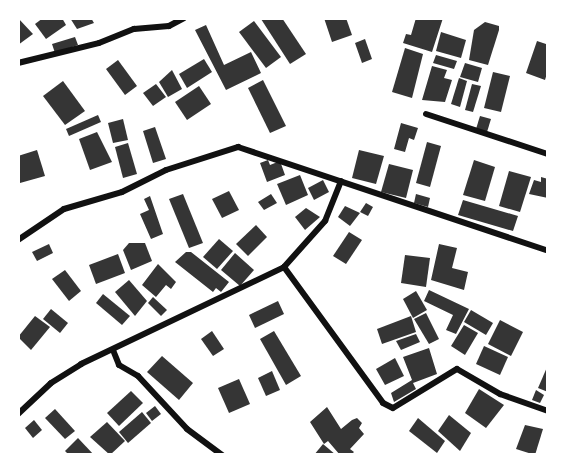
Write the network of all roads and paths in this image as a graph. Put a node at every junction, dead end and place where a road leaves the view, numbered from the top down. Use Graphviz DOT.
graph roads {
  1 [pos="184,18"];
  2 [pos="18,63"];
  3 [pos="426,114"];
  4 [pos="548,154"];
  5 [pos="341,181"];
  6 [pos="18,240"];
  7 [pos="548,251"];
  8 [pos="284,267"];
  9 [pos="113,350"];
  10 [pos="548,411"];
  11 [pos="18,414"];
  12 [pos="222,455"];
  1 -- 2 [label="street"];
  3 -- 4 [label="street"];
  5 -- 6 [label="street"];
  5 -- 7 [label="street"];
  5 -- 8 [label="street"];
  8 -- 9 [label="street"];
  8 -- 10 [label="street"];
  9 -- 11 [label="street"];
  9 -- 12 [label="street"];
}
